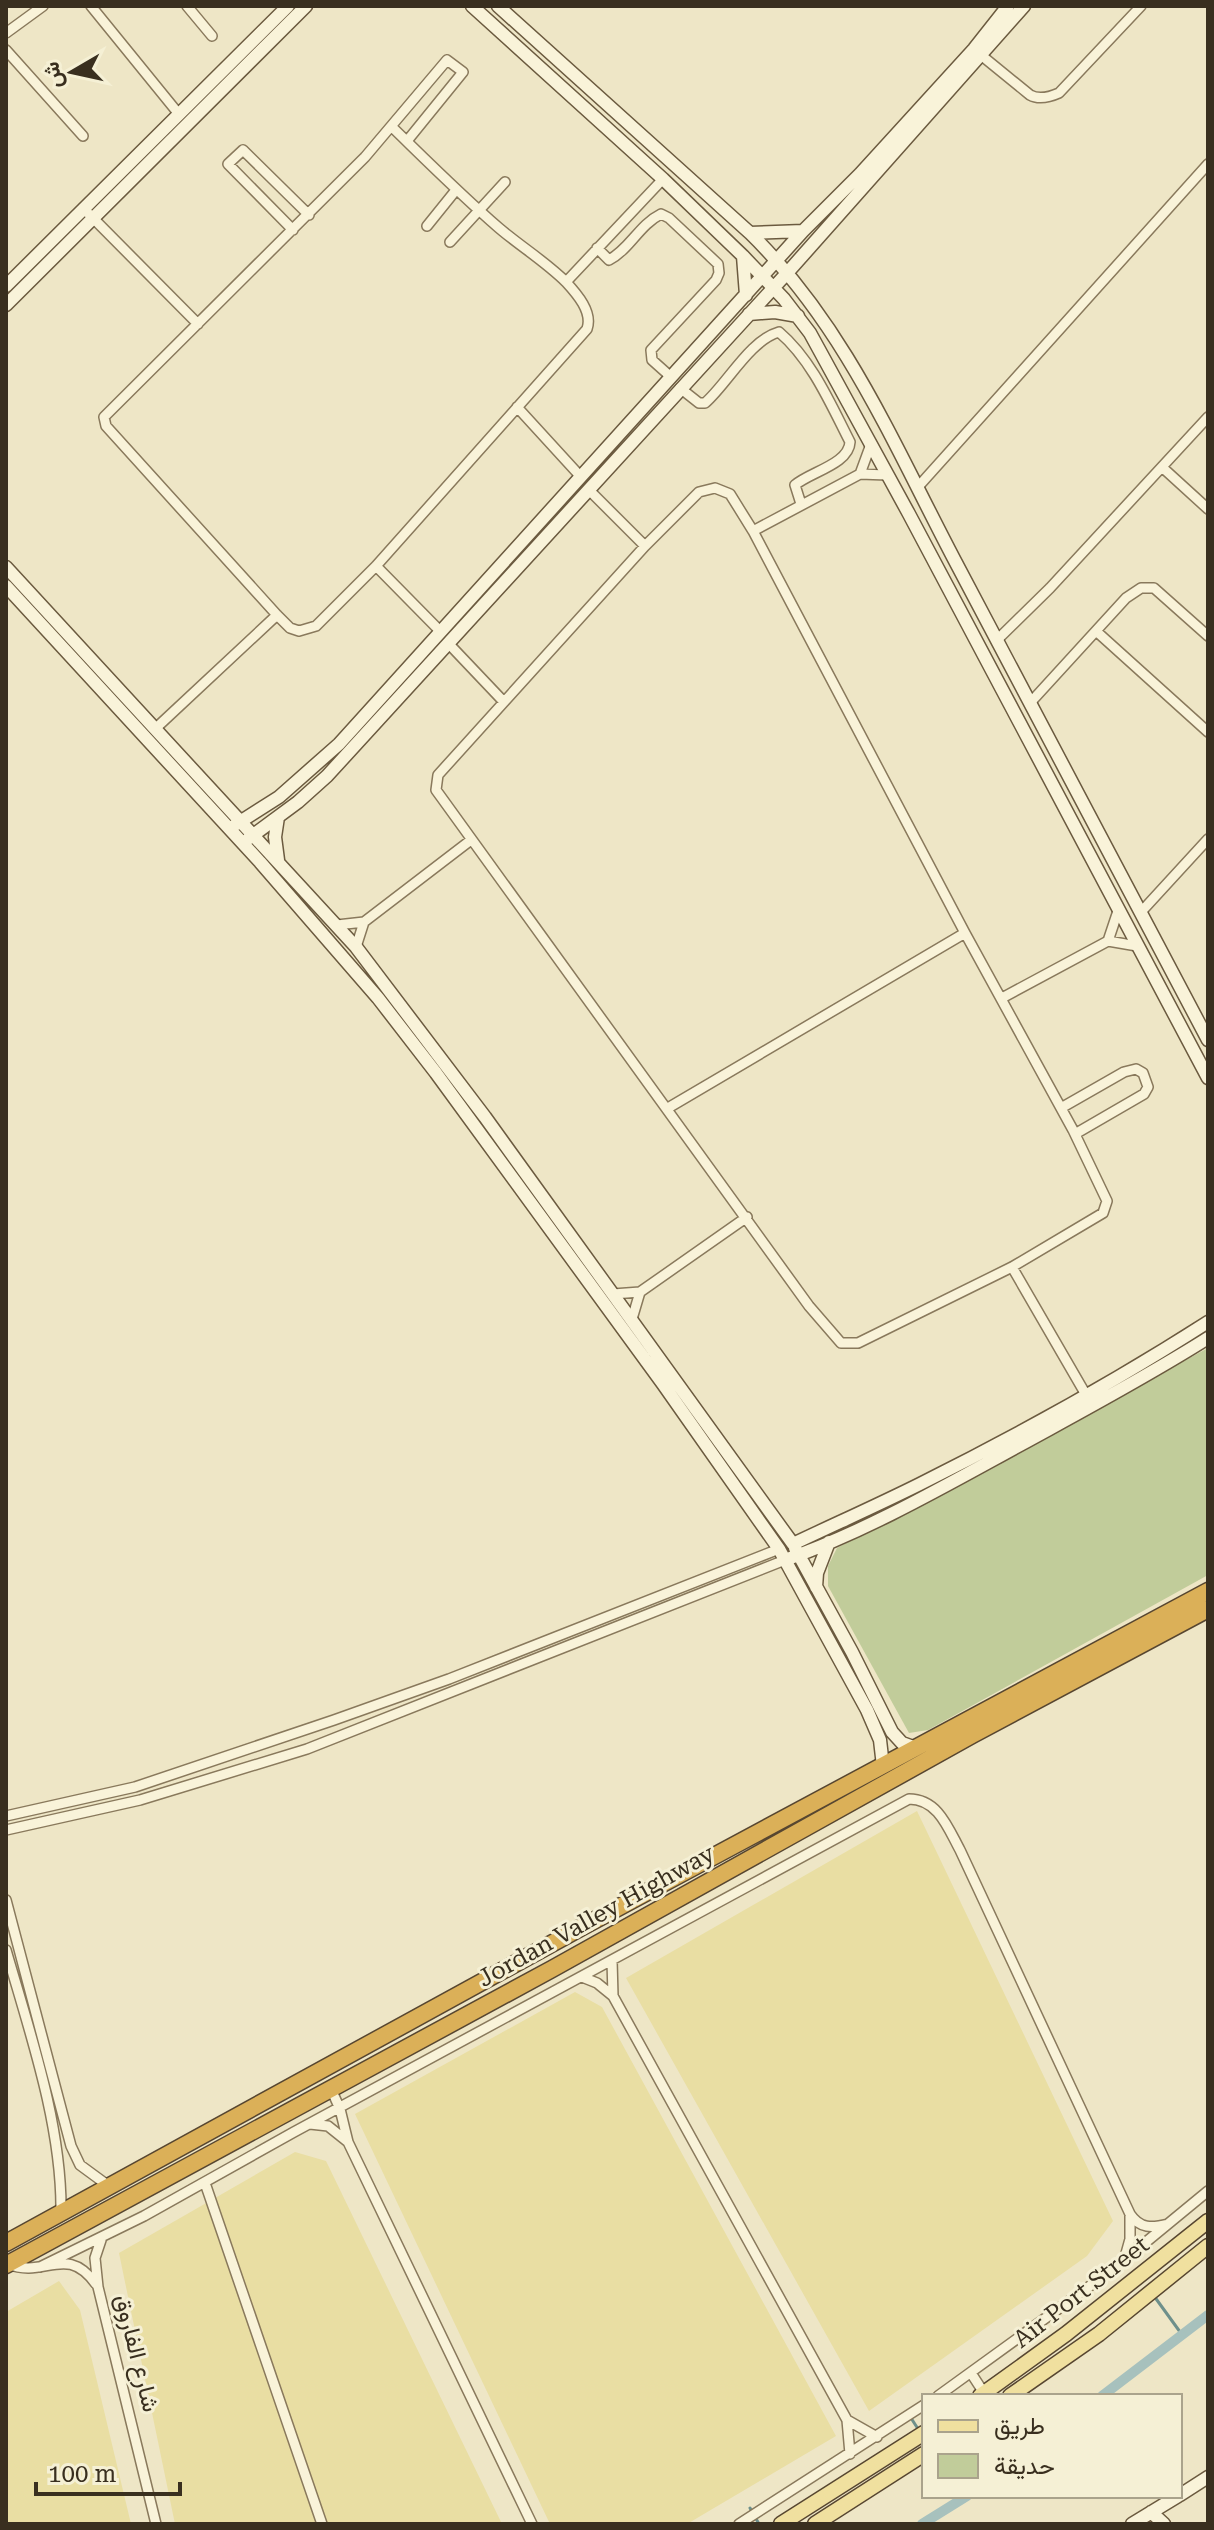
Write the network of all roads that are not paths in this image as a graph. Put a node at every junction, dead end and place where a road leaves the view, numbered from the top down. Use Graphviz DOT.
graph roads {
  1 [pos="43,6"];
  2 [pos="91,6"];
  3 [pos="187,6"];
  4 [pos="288,6"];
  5 [pos="306,6"];
  6 [pos="472,6"];
  7 [pos="498,6"];
  8 [pos="1008,6"];
  9 [pos="1024,6"];
  10 [pos="1141,6"];
  11 [pos="6,33"];
  12 [pos="212,36"];
  13 [pos="6,50"];
  14 [pos="977,52"];
  15 [pos="178,113"];
  16 [pos="915,121"];
  17 [pos="392,127"];
  18 [pos="83,136"];
  19 [pos="407,141"];
  20 [pos="1208,164"];
  21 [pos="663,179"];
  22 [pos="505,182"];
  23 [pos="456,190"];
  24 [pos="83,208"];
  25 [pos="479,209"];
  26 [pos="309,215"];
  27 [pos="94,219"];
  28 [pos="427,226"];
  29 [pos="293,230"];
  30 [pos="803,231"];
  31 [pos="750,233"];
  32 [pos="450,242"];
  33 [pos="597,248"];
  34 [pos="743,256"];
  35 [pos="777,259"];
  36 [pos="788,272"];
  37 [pos="762,276"];
  38 [pos="566,282"];
  39 [pos="6,286"];
  40 [pos="773,288"];
  41 [pos="746,295"];
  42 [pos="6,305"];
  43 [pos="749,314"];
  44 [pos="798,316"];
  45 [pos="198,324"];
  46 [pos="671,377"];
  47 [pos="680,388"];
  48 [pos="517,407"];
  49 [pos="1208,417"];
  50 [pos="871,444"];
  51 [pos="1163,468"];
  52 [pos="860,474"];
  53 [pos="887,475"];
  54 [pos="581,477"];
  55 [pos="917,488"];
  56 [pos="589,490"];
  57 [pos="801,504"];
  58 [pos="1208,509"];
  59 [pos="753,531"];
  60 [pos="645,546"];
  61 [pos="376,566"];
  62 [pos="6,567"];
  63 [pos="6,586"];
  64 [pos="277,615"];
  65 [pos="440,631"];
  66 [pos="1096,631"];
  67 [pos="1208,636"];
  68 [pos="997,640"];
  69 [pos="448,643"];
  70 [pos="504,702"];
  71 [pos="1030,703"];
  72 [pos="156,728"];
  73 [pos="1208,732"];
  74 [pos="1071,782"];
  75 [pos="1058,795"];
  76 [pos="225,805"];
  77 [pos="262,808"];
  78 [pos="278,817"];
  79 [pos="236,826"];
  80 [pos="254,834"];
  81 [pos="1208,839"];
  82 [pos="471,840"];
  83 [pos="243,843"];
  84 [pos="279,863"];
  85 [pos="1118,911"];
  86 [pos="1141,912"];
  87 [pos="364,922"];
  88 [pos="337,925"];
  89 [pos="965,933"];
  90 [pos="1108,941"];
  91 [pos="1137,946"];
  92 [pos="356,947"];
  93 [pos="1002,998"];
  94 [pos="1208,1040"];
  95 [pos="1208,1078"];
  96 [pos="668,1108"];
  97 [pos="1061,1108"];
  98 [pos="1075,1134"];
  99 [pos="747,1217"];
  100 [pos="1012,1267"];
  101 [pos="640,1292"];
  102 [pos="613,1294"];
  103 [pos="632,1319"];
  104 [pos="1208,1322"];
  105 [pos="1208,1338"];
  106 [pos="1089,1400"];
  107 [pos="779,1524"];
  108 [pos="815,1534"];
  109 [pos="829,1542"];
  110 [pos="795,1550"];
  111 [pos="782,1554"];
  112 [pos="816,1587"];
  113 [pos="1208,1591"];
  114 [pos="1207,1611"];
  115 [pos="969,1729"];
  116 [pos="916,1748"];
  117 [pos="883,1766"];
  118 [pos="6,1816"];
  119 [pos="6,1830"];
  120 [pos="6,1900"];
  121 [pos="6,1950"];
  122 [pos="612,1960"];
  123 [pos="582,1977"];
  124 [pos="613,1996"];
  125 [pos="455,2022"];
  126 [pos="465,2041"];
  127 [pos="331,2089"];
  128 [pos="340,2109"];
  129 [pos="310,2124"];
  130 [pos="348,2142"];
  131 [pos="205,2183"];
  132 [pos="110,2187"];
  133 [pos="1208,2191"];
  134 [pos="61,2212"];
  135 [pos="1130,2214"];
  136 [pos="1208,2221"];
  137 [pos="1168,2224"];
  138 [pos="101,2239"];
  139 [pos="6,2243"];
  140 [pos="1208,2246"];
  141 [pos="1123,2261"];
  142 [pos="7,2264"];
  143 [pos="40,2267"];
  144 [pos="98,2287"];
  145 [pos="971,2373"];
  146 [pos="941,2394"];
  147 [pos="982,2394"];
  148 [pos="983,2394"];
  149 [pos="1013,2394"];
  150 [pos="922,2406"];
  151 [pos="847,2420"];
  152 [pos="922,2434"];
  153 [pos="877,2437"];
  154 [pos="850,2454"];
  155 [pos="922,2455"];
  156 [pos="1208,2477"];
  157 [pos="1182,2493"];
  158 [pos="1174,2498"];
  159 [pos="1151,2512"];
  160 [pos="156,2524"];
  161 [pos="322,2524"];
  162 [pos="532,2524"];
  163 [pos="739,2524"];
  164 [pos="781,2524"];
  165 [pos="815,2524"];
  166 [pos="1132,2524"];
  167 [pos="1164,2524"];
  1 -- 11 [label="street"];
  2 -- 15 [label="street"];
  3 -- 12 [label="street"];
  4 -- 15 [label="street"];
  5 -- 27 [label="street"];
  6 -- 21 [label="street"];
  7 -- 31 [label="street"];
  8 -- 14 [label="street"];
  9 -- 14 [label="street"];
  10 -- 14 [label="street"];
  13 -- 18 [label="street"];
  14 -- 16 [label="street"];
  15 -- 24 [label="street"];
  16 -- 30 [label="street"];
  16 -- 36 [label="street"];
  17 -- 19 [label="street"];
  17 -- 19 [label="street"];
  17 -- 26 [label="street"];
  19 -- 23 [label="street"];
  20 -- 55 [label="street"];
  21 -- 33 [label="street"];
  21 -- 34 [label="street"];
  22 -- 25 [label="street"];
  23 -- 25 [label="street"];
  23 -- 28 [label="street"];
  24 -- 27 [label="street"];
  24 -- 39 [label="street"];
  25 -- 32 [label="street"];
  25 -- 38 [label="street"];
  26 -- 29 [label="street"];
  26 -- 29 [label="street"];
  27 -- 42 [label="street"];
  27 -- 45 [label="street"];
  29 -- 45 [label="street"];
  30 -- 31 [label="street"];
  30 -- 35 [label="street"];
  31 -- 35 [label="street"];
  33 -- 38 [label="street"];
  33 -- 46 [label="street"];
  34 -- 37 [label="street"];
  34 -- 41 [label="street"];
  35 -- 36 [label="street"];
  35 -- 37 [label="street"];
  36 -- 40 [label="street"];
  36 -- 55 [label="street"];
  37 -- 40 [label="street"];
  37 -- 41 [label="street"];
  38 -- 48 [label="street"];
  40 -- 43 [label="street"];
  40 -- 44 [label="street"];
  41 -- 46 [label="street"];
  43 -- 44 [label="street"];
  43 -- 47 [label="street"];
  44 -- 50 [label="street"];
  45 -- 64 [label="street"];
  46 -- 54 [label="street"];
  47 -- 56 [label="street"];
  47 -- 57 [label="street"];
  48 -- 54 [label="street"];
  48 -- 61 [label="street"];
  49 -- 51 [label="street"];
  50 -- 52 [label="street"];
  50 -- 53 [label="street"];
  51 -- 58 [label="street"];
  51 -- 68 [label="street"];
  52 -- 53 [label="street"];
  52 -- 57 [label="street"];
  53 -- 75 [label="street"];
  54 -- 65 [label="street"];
  55 -- 68 [label="street"];
  56 -- 60 [label="street"];
  56 -- 69 [label="street"];
  57 -- 59 [label="street"];
  59 -- 60 [label="street"];
  59 -- 89 [label="street"];
  60 -- 70 [label="street"];
  61 -- 64 [label="street"];
  61 -- 65 [label="street"];
  62 -- 72 [label="street"];
  63 -- 79 [label="street"];
  64 -- 72 [label="street"];
  65 -- 77 [label="street"];
  66 -- 67 [label="street"];
  66 -- 71 [label="street"];
  66 -- 73 [label="street"];
  68 -- 71 [label="street"];
  69 -- 70 [label="street"];
  69 -- 78 [label="street"];
  70 -- 82 [label="street"];
  71 -- 74 [label="street"];
  72 -- 76 [label="street"];
  74 -- 75 [label="street"];
  74 -- 86 [label="street"];
  75 -- 85 [label="street"];
  76 -- 77 [label="street"];
  76 -- 79 [label="street"];
  77 -- 79 [label="street"];
  78 -- 80 [label="street"];
  78 -- 84 [label="street"];
  79 -- 80 [label="street"];
  79 -- 83 [label="street"];
  80 -- 83 [label="street"];
  80 -- 84 [label="street"];
  81 -- 86 [label="street"];
  82 -- 87 [label="street"];
  82 -- 96 [label="street"];
  83 -- 111 [label="street"];
  84 -- 88 [label="street"];
  85 -- 90 [label="street"];
  85 -- 91 [label="street"];
  86 -- 94 [label="street"];
  87 -- 88 [label="street"];
  87 -- 92 [label="street"];
  88 -- 92 [label="street"];
  89 -- 93 [label="street"];
  89 -- 96 [label="street"];
  90 -- 91 [label="street"];
  90 -- 93 [label="street"];
  91 -- 95 [label="street"];
  92 -- 102 [label="street"];
  93 -- 97 [label="street"];
  96 -- 99 [label="street"];
  97 -- 98 [label="street"];
  97 -- 98 [label="street"];
  98 -- 100 [label="street"];
  99 -- 100 [label="street"];
  99 -- 101 [label="street"];
  100 -- 106 [label="street"];
  101 -- 102 [label="street"];
  101 -- 103 [label="street"];
  102 -- 103 [label="street"];
  103 -- 107 [label="street"];
  104 -- 106 [label="street"];
  105 -- 106 [label="street"];
  106 -- 108 [label="street"];
  106 -- 109 [label="street"];
  107 -- 108 [label="street"];
  107 -- 110 [label="street"];
  108 -- 110 [label="street"];
  109 -- 110 [label="street"];
  109 -- 112 [label="street"];
  110 -- 111 [label="street"];
  110 -- 112 [label="street"];
  111 -- 117 [label="street"];
  111 -- 118 [label="street"];
  111 -- 119 [label="street"];
  112 -- 116 [label="street"];
  113 -- 115 [label="highway, Jordan Valley Highway"];
  114 -- 115 [label="highway, Jordan Valley Highway"];
  115 -- 116 [label="highway, Jordan Valley Highway"];
  115 -- 125 [label="highway, Jordan Valley Highway"];
  116 -- 117 [label="highway, Jordan Valley Highway"];
  117 -- 132 [label="highway, Jordan Valley Highway"];
  120 -- 132 [label="street"];
  121 -- 134 [label="street"];
  122 -- 123 [label="street"];
  122 -- 124 [label="street"];
  122 -- 135 [label="street"];
  123 -- 124 [label="street"];
  123 -- 126 [label="street"];
  124 -- 151 [label="street"];
  125 -- 126 [label="street"];
  125 -- 127 [label="highway, Jordan Valley Highway"];
  126 -- 128 [label="street"];
  127 -- 128 [label="street"];
  127 -- 142 [label="highway, Jordan Valley Highway"];
  128 -- 129 [label="street"];
  128 -- 130 [label="street"];
  129 -- 130 [label="street"];
  129 -- 131 [label="street"];
  130 -- 162 [label="street"];
  131 -- 138 [label="street"];
  131 -- 161 [label="street"];
  132 -- 134 [label="highway, Jordan Valley Highway"];
  133 -- 137 [label="street"];
  134 -- 139 [label="highway, Jordan Valley Highway"];
  135 -- 137 [label="street"];
  135 -- 141 [label="street"];
  136 -- 148 [label="main road, Air Port Street"];
  137 -- 141 [label="street"];
  138 -- 143 [label="street"];
  138 -- 144 [label="street, شارع الفاروق"];
  140 -- 149 [label="main road, Air Port Street"];
  141 -- 145 [label="street"];
  142 -- 143 [label="street, شارع الفاروق"];
  143 -- 144 [label="street, شارع الفاروق"];
  144 -- 160 [label="street, شارع الفاروق"];
  145 -- 146 [label="street"];
  145 -- 147 [label="street"];
  150 -- 153 [label="street"];
  151 -- 153 [label="street"];
  151 -- 154 [label="street"];
  152 -- 164 [label="main road"];
  153 -- 154 [label="street"];
  154 -- 163 [label="street"];
  155 -- 165 [label="main road"];
  156 -- 157 [label="street"];
  158 -- 159 [label="street"];
  159 -- 166 [label="street"];
  159 -- 167 [label="street"];
}
